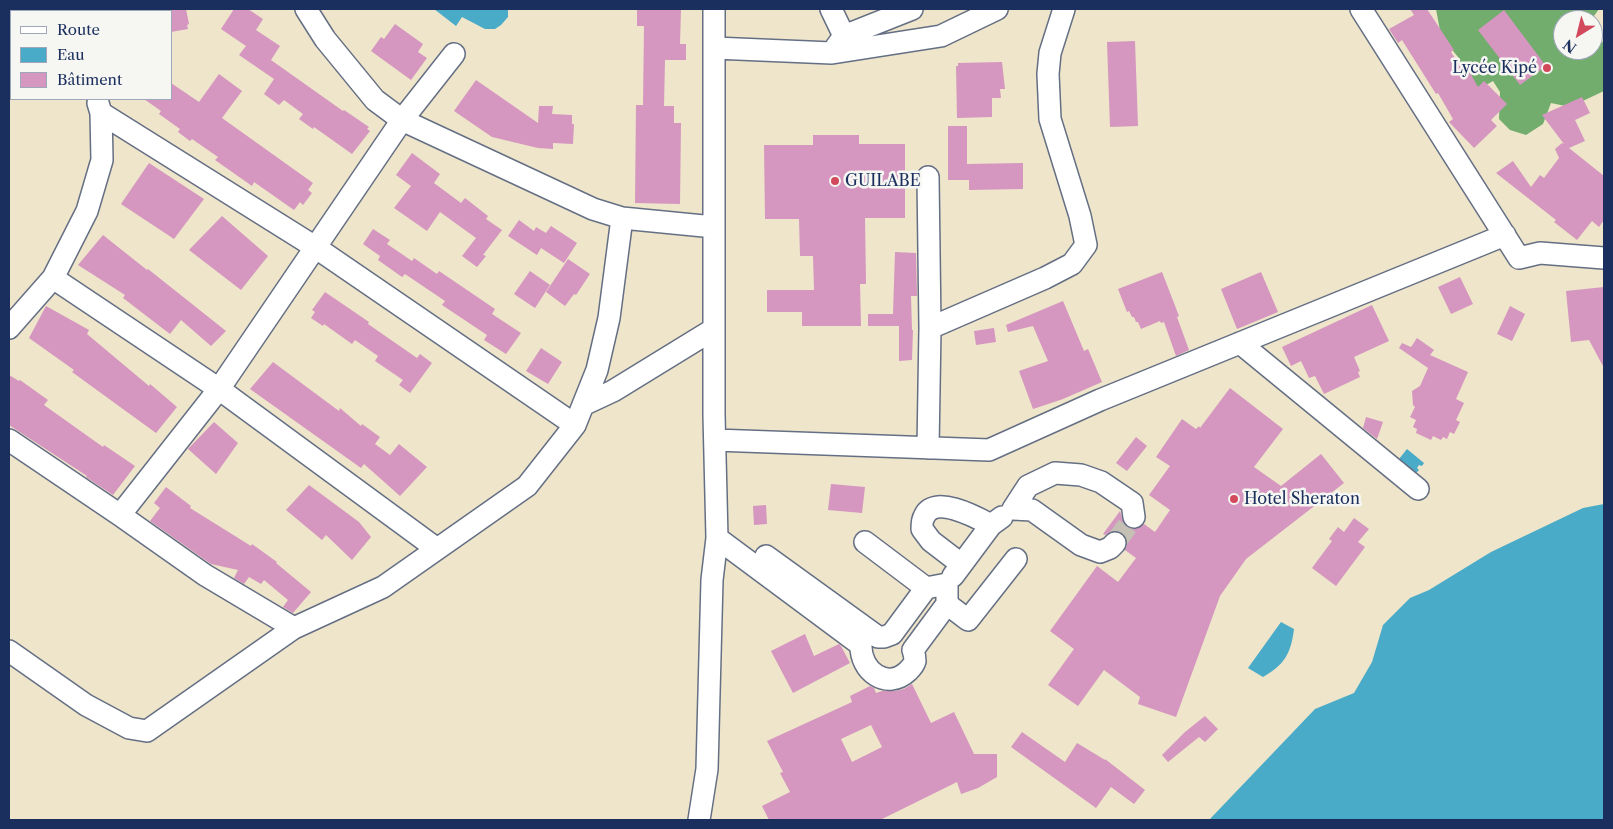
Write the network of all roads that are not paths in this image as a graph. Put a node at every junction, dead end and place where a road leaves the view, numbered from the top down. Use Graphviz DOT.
graph roads {
  1 [pos="306,9"];
  2 [pos="714,9"];
  3 [pos="831,9"];
  4 [pos="912,9"];
  5 [pos="997,9"];
  6 [pos="1064,9"];
  7 [pos="1361,9"];
  8 [pos="844,36"];
  9 [pos="714,48"];
  10 [pos="832,53"];
  11 [pos="454,54"];
  12 [pos="99,106"];
  13 [pos="402,120"];
  14 [pos="928,177"];
  15 [pos="622,218"];
  16 [pos="714,227"];
  17 [pos="1505,235"];
  18 [pos="315,247"];
  19 [pos="1604,258"];
  20 [pos="52,278"];
  21 [pos="9,328"];
  22 [pos="930,328"];
  23 [pos="714,329"];
  24 [pos="1240,343"];
  25 [pos="219,389"];
  26 [pos="583,405"];
  27 [pos="575,425"];
  28 [pos="9,440"];
  29 [pos="714,440"];
  30 [pos="928,448"];
  31 [pos="1418,489"];
  32 [pos="1014,508"];
  33 [pos="120,515"];
  34 [pos="1134,517"];
  35 [pos="992,525"];
  36 [pos="717,529"];
  37 [pos="865,542"];
  38 [pos="1115,543"];
  39 [pos="437,549"];
  40 [pos="1016,559"];
  41 [pos="962,564"];
  42 [pos="940,592"];
  43 [pos="294,628"];
  44 [pos="9,651"];
  45 [pos="698,820"];
  1 -- 13 [label="street"];
  2 -- 9 [label="street"];
  3 -- 8 [label="street"];
  4 -- 8 [label="street"];
  5 -- 10 [label="street"];
  6 -- 22 [label="street"];
  7 -- 17 [label="street"];
  8 -- 10 [label="street"];
  9 -- 10 [label="street"];
  9 -- 16 [label="street"];
  11 -- 13 [label="street"];
  12 -- 18 [label="street"];
  12 -- 20 [label="street"];
  13 -- 15 [label="street"];
  13 -- 18 [label="street"];
  14 -- 22 [label="street"];
  15 -- 16 [label="street"];
  15 -- 26 [label="street"];
  16 -- 23 [label="street"];
  17 -- 19 [label="street"];
  17 -- 24 [label="street"];
  18 -- 25 [label="street"];
  18 -- 27 [label="street"];
  20 -- 21 [label="street"];
  20 -- 25 [label="street"];
  22 -- 30 [label="street"];
  23 -- 26 [label="street"];
  23 -- 29 [label="street"];
  24 -- 30 [label="street"];
  24 -- 31 [label="street"];
  25 -- 33 [label="street"];
  25 -- 39 [label="street"];
  26 -- 27 [label="street"];
  27 -- 39 [label="street"];
  28 -- 33 [label="street"];
  29 -- 30 [label="street"];
  29 -- 36 [label="street"];
  32 -- 34 [label="street"];
  32 -- 35 [label="street"];
  32 -- 38 [label="street"];
  33 -- 43 [label="street"];
  35 -- 41 [label="street"];
  35 -- 41 [label="street"];
  36 -- 42 [label="street"];
  36 -- 42 [label="street"];
  36 -- 45 [label="street"];
  37 -- 42 [label="street"];
  39 -- 43 [label="street"];
  40 -- 42 [label="street"];
  41 -- 42 [label="street"];
  43 -- 44 [label="street"];
}
